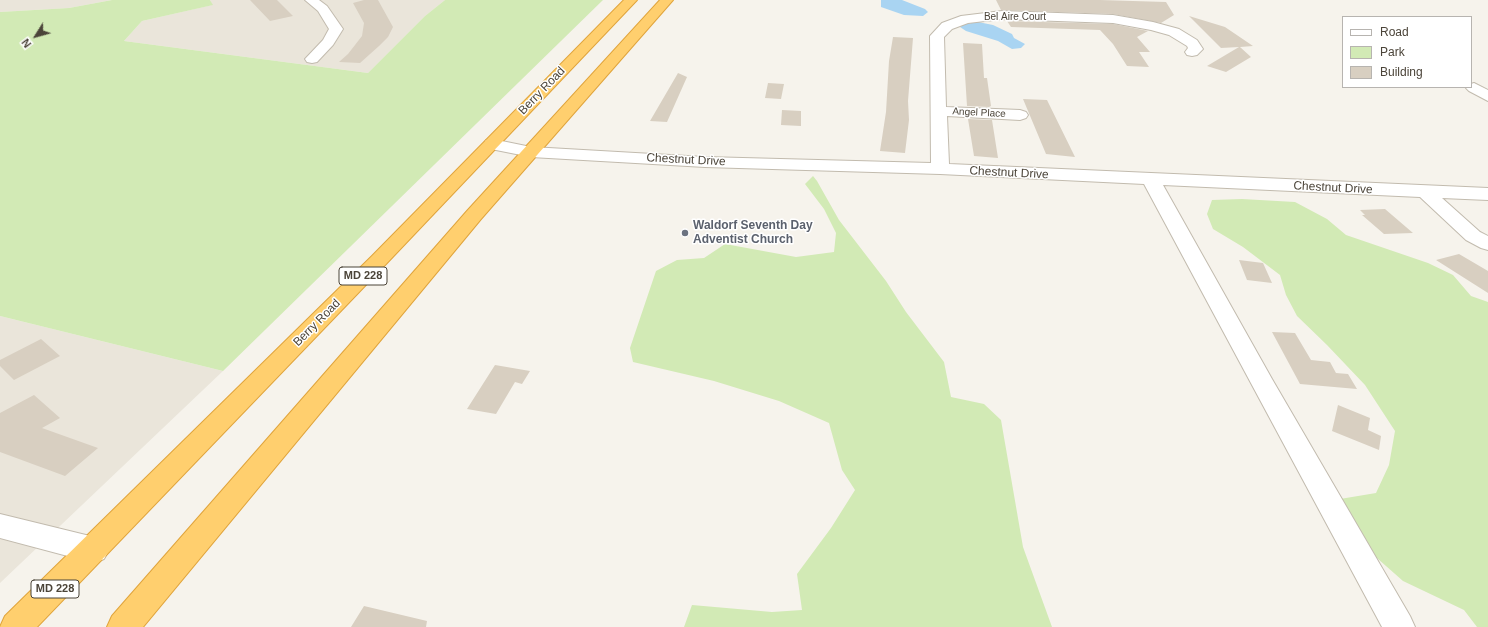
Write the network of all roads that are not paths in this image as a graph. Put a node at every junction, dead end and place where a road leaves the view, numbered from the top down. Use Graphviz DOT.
graph roads {
  1 [pos="314,0"];
  2 [pos="631,0"];
  3 [pos="667,0"];
  4 [pos="1192,52"];
  5 [pos="312,59"];
  6 [pos="1474,88"];
  7 [pos="1488,96"];
  8 [pos="939,111"];
  9 [pos="1020,115"];
  10 [pos="492,144"];
  11 [pos="531,152"];
  12 [pos="940,169"];
  13 [pos="1151,180"];
  14 [pos="1425,192"];
  15 [pos="1488,194"];
  16 [pos="1488,244"];
  17 [pos="0,526"];
  18 [pos="94,550"];
  19 [pos="16,627"];
  20 [pos="123,627"];
  21 [pos="1399,627"];
  1 -- 5 [label="street"];
  2 -- 10 [label="highway, Berry Road / MD 228"];
  3 -- 11 [label="highway"];
  4 -- 8 [label="street, Bel Aire Court"];
  6 -- 7 [label="street"];
  8 -- 9 [label="street, Angel Place"];
  8 -- 12 [label="street, Bel Aire Court"];
  10 -- 11 [label="street, Chestnut Drive"];
  10 -- 18 [label="highway, Berry Road / MD 228"];
  11 -- 12 [label="street, Chestnut Drive"];
  11 -- 20 [label="highway"];
  12 -- 13 [label="street, Chestnut Drive"];
  13 -- 14 [label="street, Chestnut Drive"];
  13 -- 21 [label="street"];
  14 -- 15 [label="street, Chestnut Drive"];
  14 -- 16 [label="street"];
  17 -- 18 [label="street"];
  18 -- 19 [label="highway, Berry Road / MD 228"];
}
